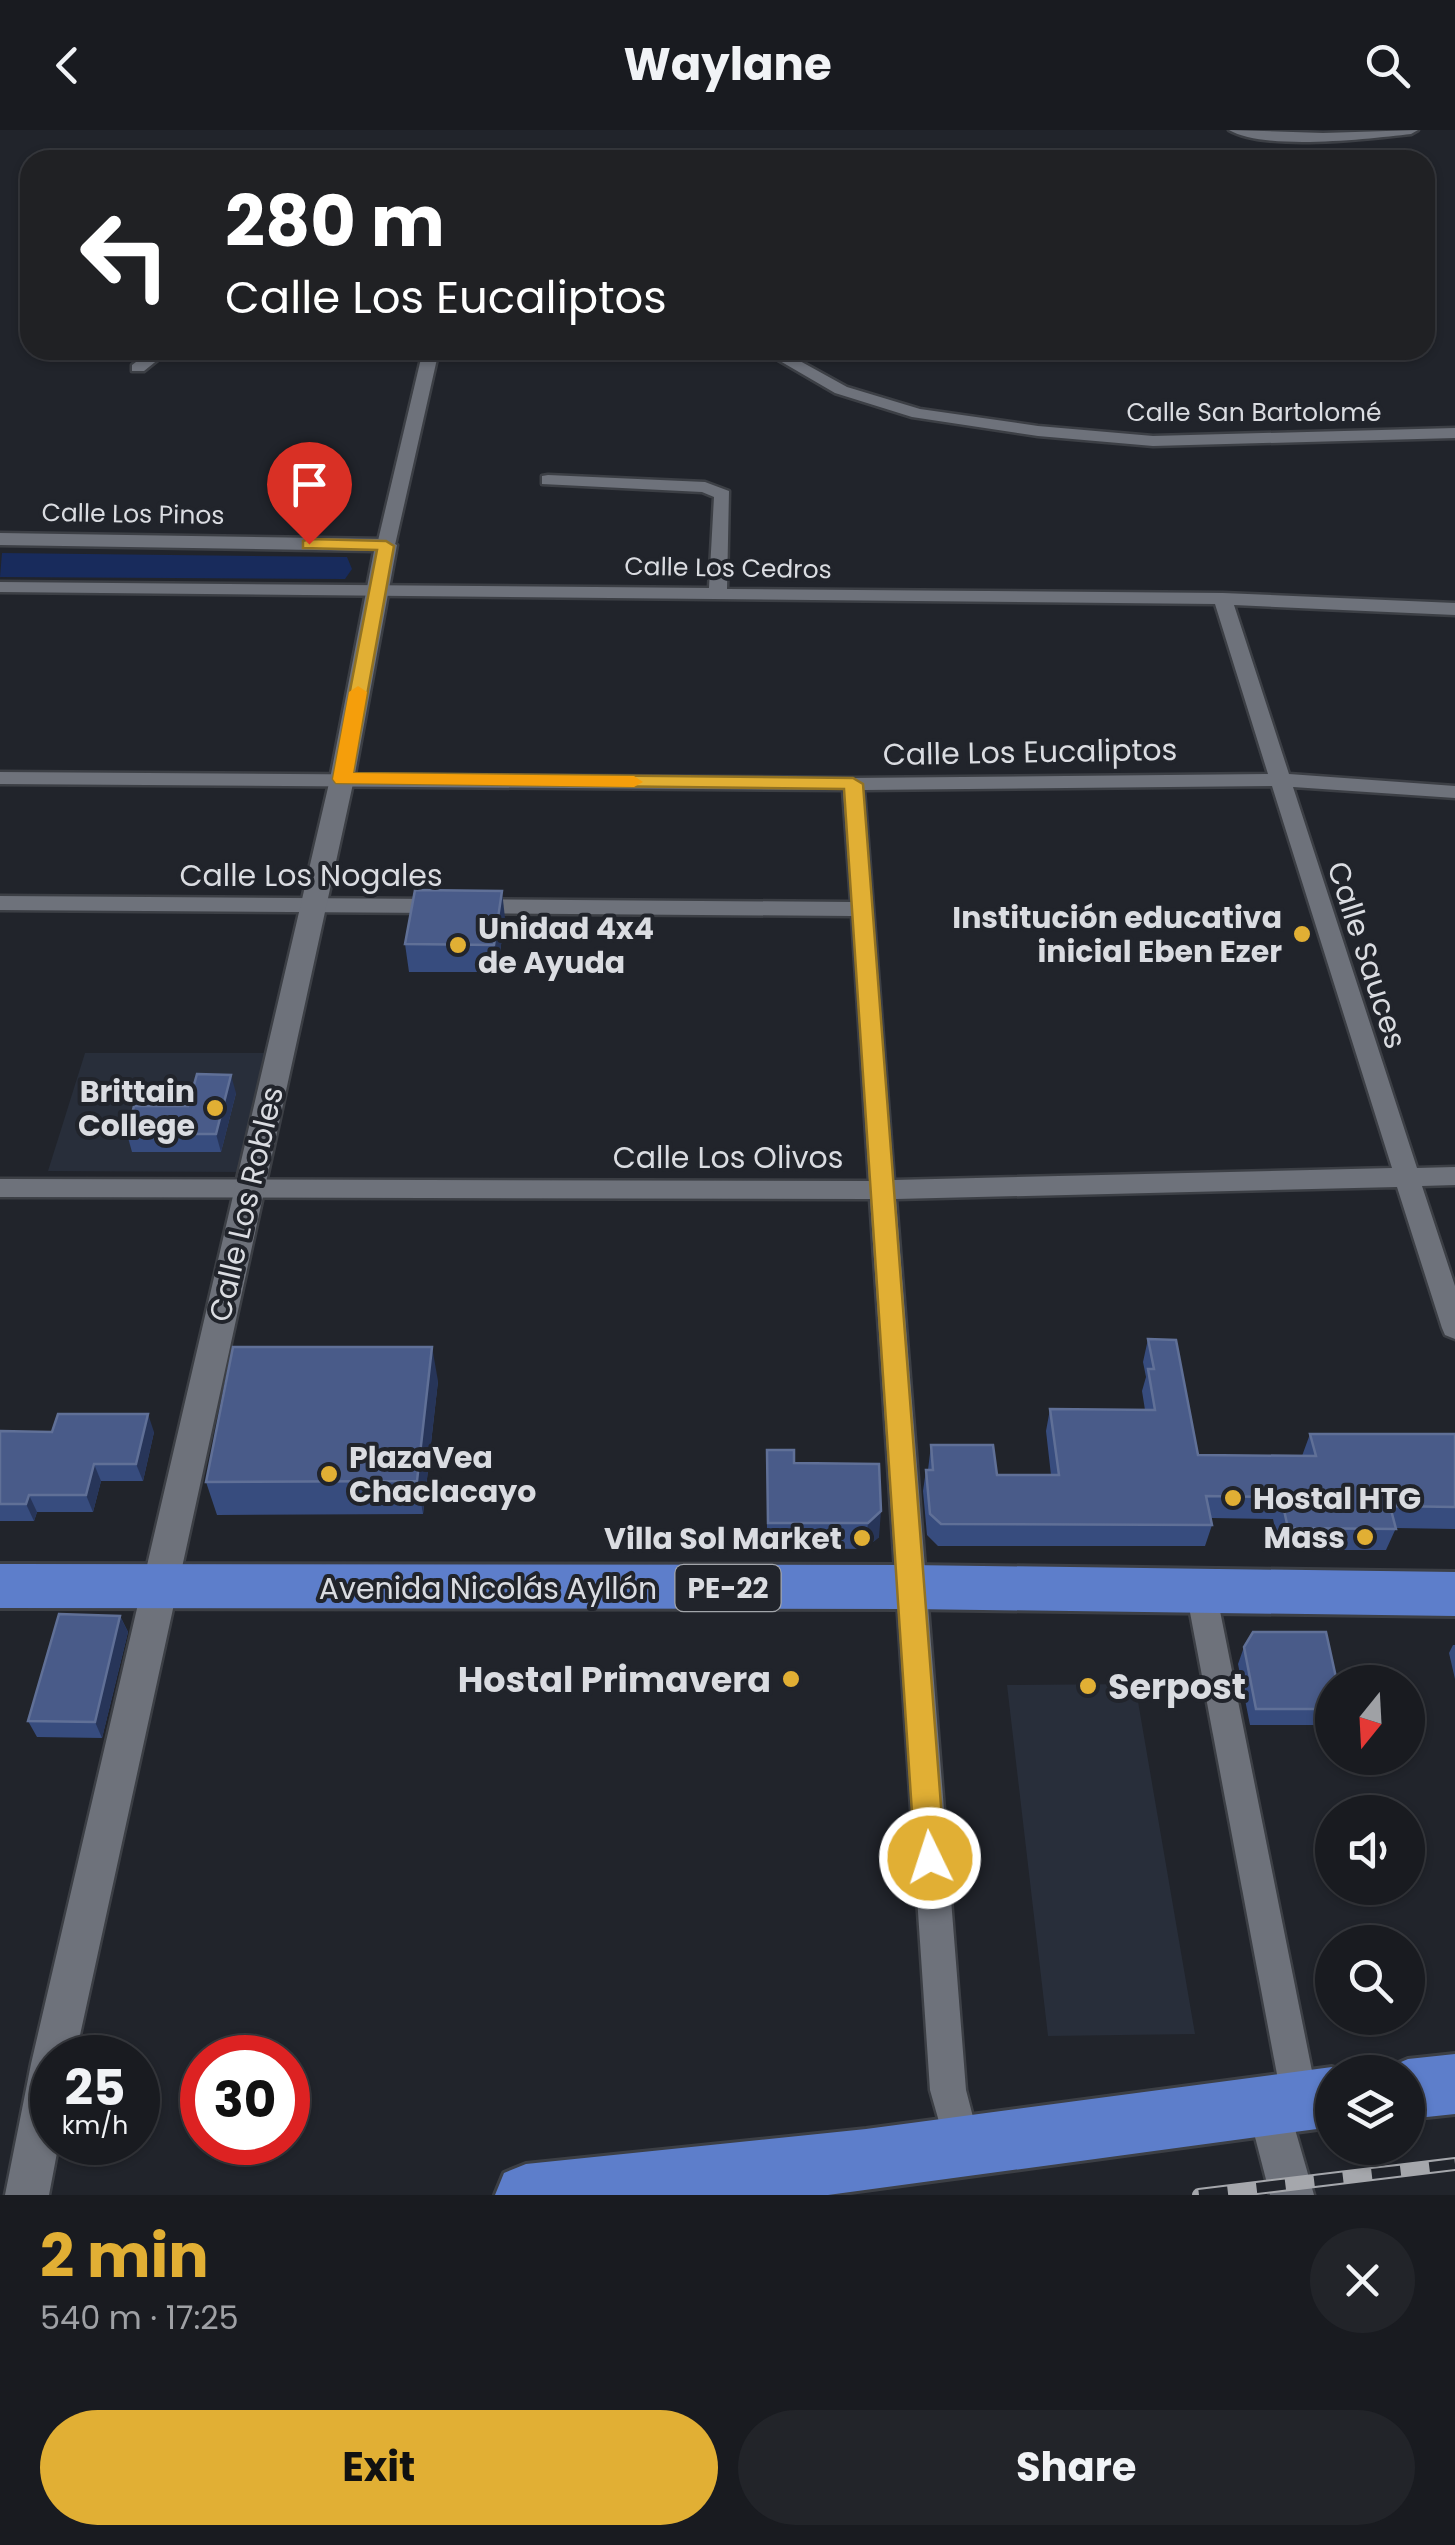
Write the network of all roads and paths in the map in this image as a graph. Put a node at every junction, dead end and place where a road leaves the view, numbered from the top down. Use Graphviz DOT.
graph roads {
  1 [pos="1236,130"];
  2 [pos="1411,130"];
  3 [pos="149,360"];
  4 [pos="430,360"];
  5 [pos="787,360"];
  6 [pos="138,368"];
  7 [pos="1455,433"];
  8 [pos="548,480"];
  9 [pos="0,539"];
  10 [pos="386,546"];
  11 [pos="0,587"];
  12 [pos="376,588"];
  13 [pos="718,592"];
  14 [pos="1222,599"];
  15 [pos="1455,609"];
  16 [pos="0,778"];
  17 [pos="342,779"];
  18 [pos="1280,780"];
  19 [pos="853,784"];
  20 [pos="1455,792"];
  21 [pos="0,903"];
  22 [pos="312,905"];
  23 [pos="862,908"];
  24 [pos="1406,1176"];
  25 [pos="1455,1176"];
  26 [pos="0,1188"];
  27 [pos="250,1190"];
  28 [pos="884,1190"];
  29 [pos="1455,1328"];
  30 [pos="0,1586"];
  31 [pos="910,1587"];
  32 [pos="160,1589"];
  33 [pos="1201,1591"];
  34 [pos="1455,1594"];
  35 [pos="59,2035"];
  36 [pos="1455,2084"];
  37 [pos="1425,2087"];
  38 [pos="1300,2101"];
  39 [pos="962,2144"];
  40 [pos="33,2165"];
  41 [pos="27,2195"];
  42 [pos="526,2195"];
  43 [pos="1292,2195"];
  1 -- 2 [label="street"];
  3 -- 6 [label="street"];
  4 -- 10 [label="street, Calle Los Robles"];
  5 -- 7 [label="street, Calle San Bartolomé"];
  8 -- 13 [label="street"];
  9 -- 10 [label="street, Calle Los Pinos"];
  10 -- 12 [label="street, Calle Los Robles"];
  11 -- 12 [label="street, Calle Los Cedros"];
  12 -- 13 [label="street, Calle Los Cedros"];
  12 -- 17 [label="street, Calle Los Robles"];
  13 -- 14 [label="street, Calle Los Cedros"];
  14 -- 15 [label="street, Calle Los Cedros"];
  14 -- 18 [label="street, Calle Sauces"];
  16 -- 17 [label="street, Calle Los Eucaliptos"];
  17 -- 19 [label="street, Calle Los Eucaliptos"];
  17 -- 22 [label="street, Calle Los Robles"];
  18 -- 19 [label="street, Calle Los Eucaliptos"];
  18 -- 20 [label="street, Calle Los Eucaliptos"];
  18 -- 24 [label="street, Calle Sauces"];
  19 -- 23 [label="street"];
  21 -- 22 [label="street, Calle Los Nogales"];
  22 -- 23 [label="street, Calle Los Nogales"];
  22 -- 27 [label="street, Calle Los Robles"];
  23 -- 28 [label="street"];
  24 -- 25 [label="street, Calle Los Olivos"];
  24 -- 28 [label="street, Calle Los Olivos"];
  24 -- 29 [label="street, Calle Sauces"];
  26 -- 27 [label="street, Calle Los Olivos"];
  27 -- 28 [label="street, Calle Los Olivos"];
  27 -- 32 [label="street, Calle Los Robles"];
  28 -- 31 [label="street"];
  30 -- 32 [label="highway, Avenida Nicolás Ayllón / PE-22"];
  31 -- 32 [label="highway, Avenida Nicolás Ayllón / PE-22"];
  31 -- 33 [label="highway, Avenida Nicolás Ayllón / PE-22"];
  31 -- 39 [label="street"];
  32 -- 35 [label="street, Calle Los Robles"];
  33 -- 34 [label="highway, Avenida Nicolás Ayllón / PE-22"];
  33 -- 38 [label="street"];
  36 -- 37 [label="highway"];
  38 -- 39 [label="highway"];
  38 -- 43 [label="street"];
  39 -- 42 [label="highway"];
  40 -- 41 [label="street, Calle Los Robles"];
}
